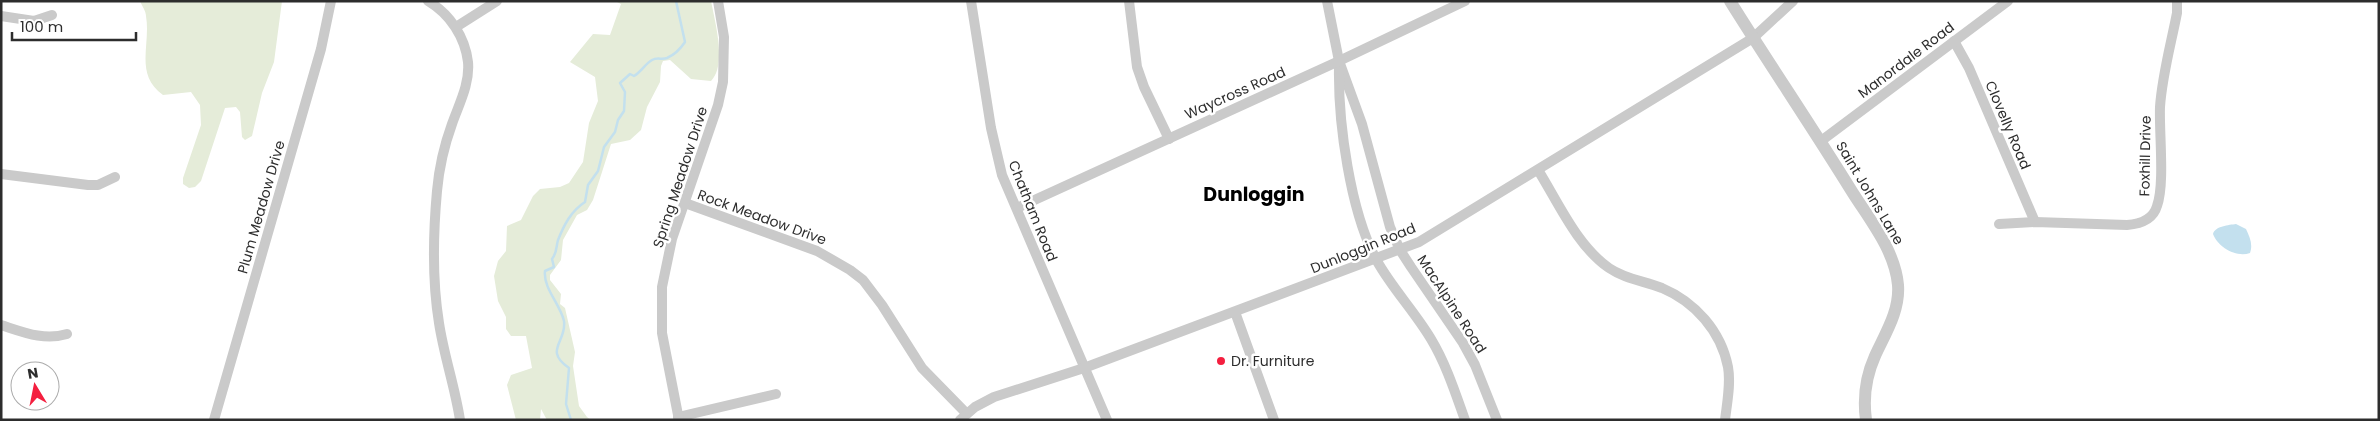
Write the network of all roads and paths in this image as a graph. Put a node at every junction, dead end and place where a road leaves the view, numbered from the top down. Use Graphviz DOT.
graph roads {
  1 [pos="331,1"];
  2 [pos="428,1"];
  3 [pos="497,1"];
  4 [pos="718,1"];
  5 [pos="971,1"];
  6 [pos="1129,1"];
  7 [pos="1327,1"];
  8 [pos="1465,1"];
  9 [pos="1730,1"];
  10 [pos="1793,1"];
  11 [pos="2008,1"];
  12 [pos="2177,1"];
  13 [pos="52,15"];
  14 [pos="1,16"];
  15 [pos="456,27"];
  16 [pos="1753,38"];
  17 [pos="1954,41"];
  18 [pos="1339,61"];
  19 [pos="1169,139"];
  20 [pos="1821,141"];
  21 [pos="1538,170"];
  22 [pos="1,174"];
  23 [pos="115,177"];
  24 [pos="684,203"];
  25 [pos="1017,208"];
  26 [pos="2035,222"];
  27 [pos="1999,224"];
  28 [pos="1400,250"];
  29 [pos="1376,259"];
  30 [pos="1235,312"];
  31 [pos="1,325"];
  32 [pos="67,334"];
  33 [pos="1084,368"];
  34 [pos="776,394"];
  35 [pos="963,417"];
  36 [pos="678,418"];
  37 [pos="214,420"];
  38 [pos="460,420"];
  39 [pos="1107,420"];
  40 [pos="1274,420"];
  41 [pos="1465,420"];
  42 [pos="1497,420"];
  43 [pos="1725,420"];
  44 [pos="1866,420"];
  1 -- 37 [label="street, Plum Meadow Drive"];
  2 -- 15 [label="street"];
  3 -- 15 [label="street"];
  4 -- 24 [label="street, Spring Meadow Drive"];
  5 -- 25 [label="street, Chatham Road"];
  6 -- 19 [label="street"];
  7 -- 18 [label="street, MacAlpine Road"];
  8 -- 18 [label="street, Waycross Road"];
  9 -- 16 [label="street, Saint Johns Lane"];
  10 -- 16 [label="street, Dunloggin Road"];
  11 -- 17 [label="street, Manordale Road"];
  12 -- 26 [label="street, Foxhill Drive"];
  13 -- 14 [label="street"];
  15 -- 38 [label="street"];
  16 -- 20 [label="street, Saint Johns Lane"];
  16 -- 21 [label="street, Dunloggin Road"];
  17 -- 20 [label="street, Manordale Road"];
  17 -- 26 [label="street, Clovelly Road"];
  18 -- 19 [label="street, Waycross Road"];
  18 -- 28 [label="street, MacAlpine Road"];
  18 -- 29 [label="street, MacAlpine Road"];
  19 -- 25 [label="street, Waycross Road"];
  20 -- 44 [label="street, Saint Johns Lane"];
  21 -- 28 [label="street, Dunloggin Road"];
  21 -- 43 [label="street"];
  22 -- 23 [label="street"];
  24 -- 35 [label="street, Rock Meadow Drive"];
  24 -- 36 [label="street, Spring Meadow Drive"];
  25 -- 33 [label="street, Chatham Road"];
  26 -- 27 [label="street, Foxhill Drive"];
  28 -- 29 [label="street, Dunloggin Road"];
  28 -- 42 [label="street, MacAlpine Road"];
  29 -- 30 [label="street, Dunloggin Road"];
  29 -- 41 [label="street, MacAlpine Road"];
  30 -- 33 [label="street, Dunloggin Road"];
  30 -- 40 [label="street"];
  31 -- 32 [label="street"];
  33 -- 35 [label="street, Dunloggin Road"];
  33 -- 39 [label="street, Chatham Road"];
  34 -- 36 [label="street"];
}
